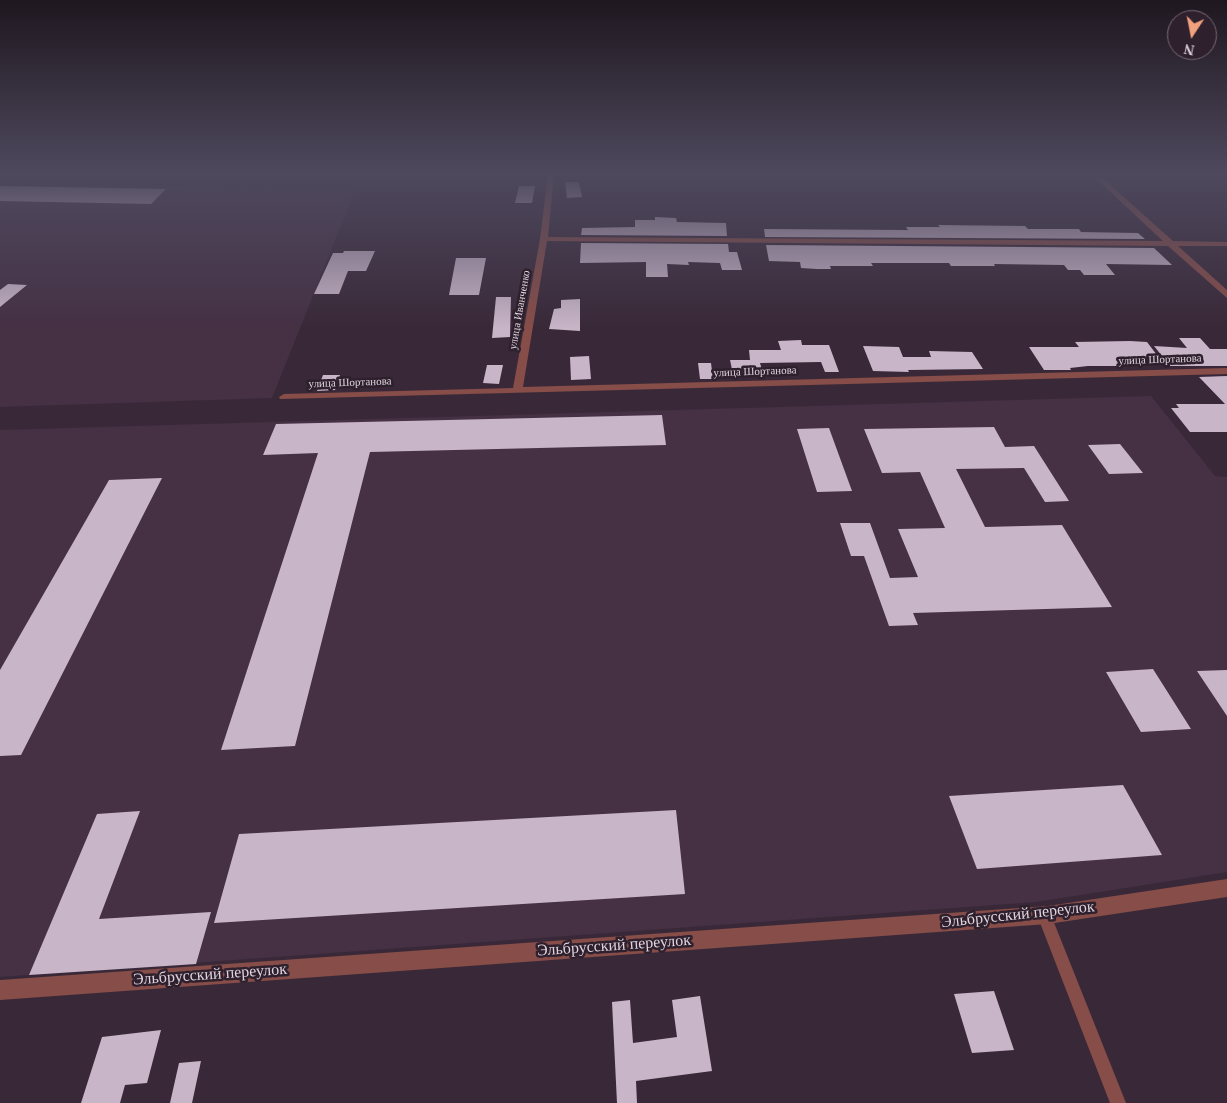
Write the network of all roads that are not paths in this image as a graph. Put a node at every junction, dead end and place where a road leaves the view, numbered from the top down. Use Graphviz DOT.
graph roads {
  1 [pos="545,225"];
  2 [pos="1151,225"];
  3 [pos="544,239"];
  4 [pos="1170,243"];
  5 [pos="1227,244"];
  6 [pos="1227,295"];
  7 [pos="1227,371"];
  8 [pos="517,391"];
  9 [pos="284,397"];
  10 [pos="1227,888"];
  11 [pos="1044,915"];
  12 [pos="0,990"];
  13 [pos="1118,1103"];
  1 -- 3 [label="street, улица Иванченко"];
  2 -- 4 [label="street"];
  3 -- 4 [label="street"];
  3 -- 8 [label="street, улица Иванченко"];
  4 -- 5 [label="street"];
  4 -- 6 [label="street"];
  7 -- 8 [label="street, улица Шортанова"];
  8 -- 9 [label="street, улица Шортанова"];
  10 -- 11 [label="street, Эльбрусский переулок"];
  11 -- 12 [label="street, Эльбрусский переулок"];
  11 -- 13 [label="lane"];
}
